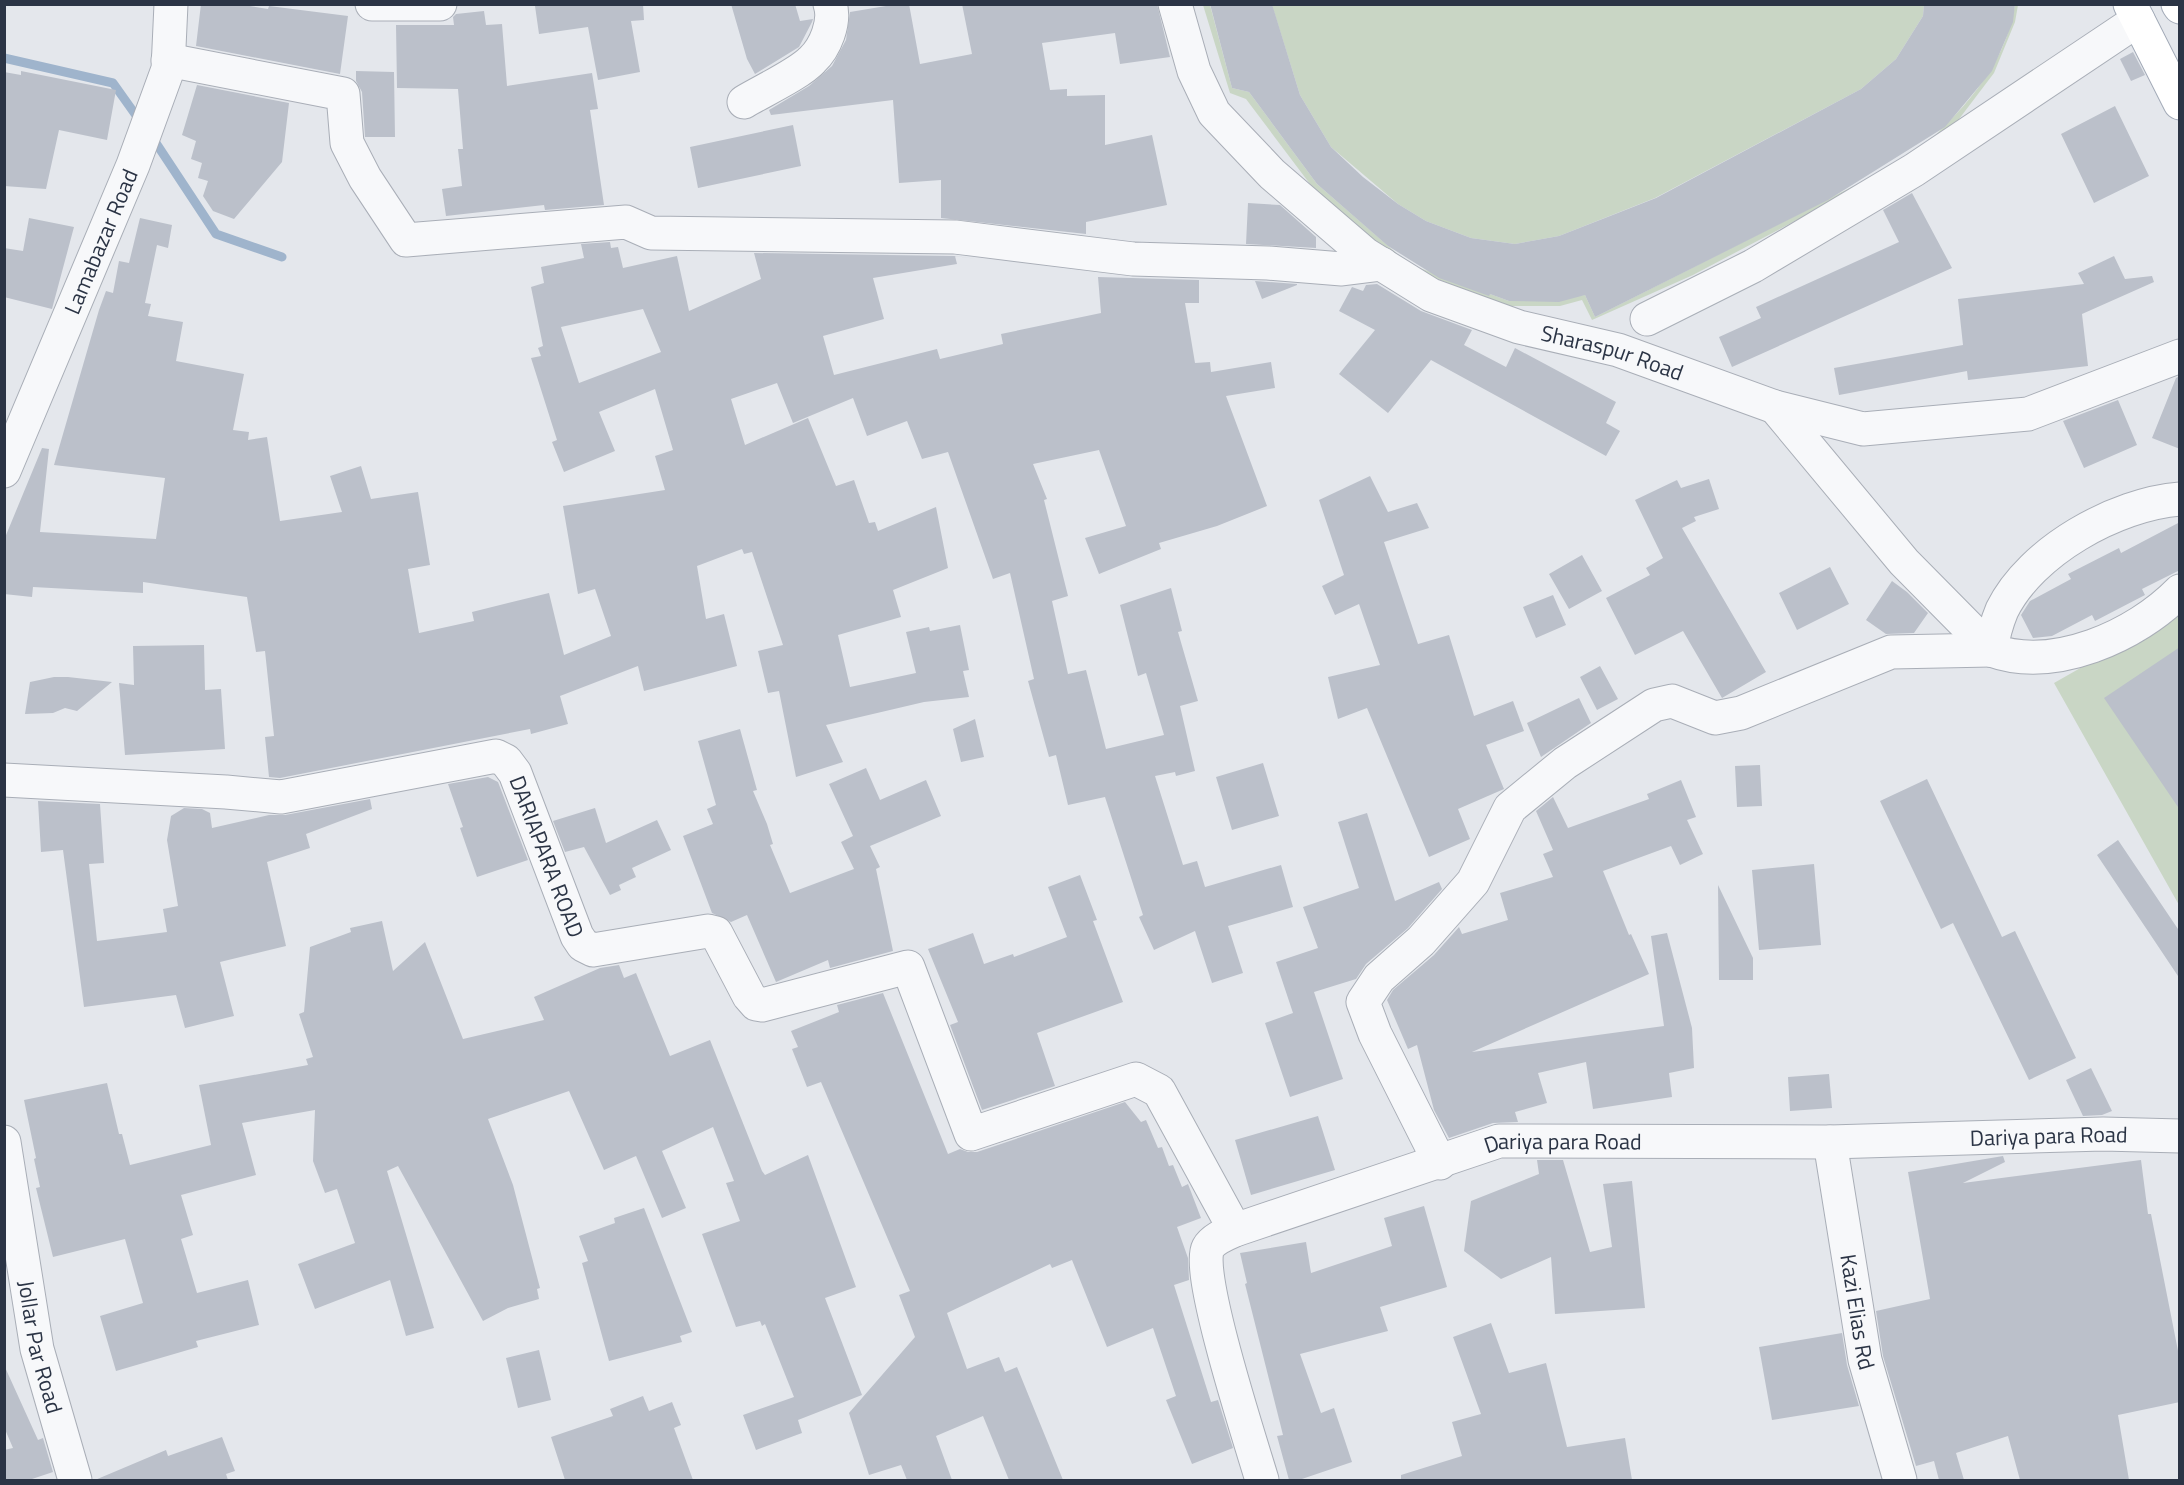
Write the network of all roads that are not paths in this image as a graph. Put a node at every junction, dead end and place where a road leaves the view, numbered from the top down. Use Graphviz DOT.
graph roads {
  1 [pos="171,4"];
  2 [pos="372,4"];
  3 [pos="440,4"];
  4 [pos="830,4"];
  5 [pos="1175,4"];
  6 [pos="2134,12"];
  7 [pos="168,64"];
  8 [pos="744,102"];
  9 [pos="2180,103"];
  10 [pos="1382,264"];
  11 [pos="1647,319"];
  12 [pos="2180,356"];
  13 [pos="1775,407"];
  14 [pos="14,418"];
  15 [pos="4,471"];
  16 [pos="2180,499"];
  17 [pos="2180,591"];
  18 [pos="1991,650"];
  19 [pos="4,780"];
  20 [pos="2180,1136"];
  21 [pos="4,1142"];
  22 [pos="1830,1142"];
  23 [pos="1440,1163"];
  24 [pos="1234,1230"];
  25 [pos="75,1480"];
  26 [pos="1262,1480"];
  27 [pos="1900,1480"];
  1 -- 7 [label="street, Lamabazar Road"];
  2 -- 3 [label="street"];
  4 -- 8 [label="street"];
  5 -- 10 [label="street, Sharaspur Road"];
  6 -- 9 [label="main road"];
  6 -- 11 [label="street"];
  7 -- 10 [label="street"];
  7 -- 14 [label="street, Lamabazar Road"];
  10 -- 13 [label="street, Sharaspur Road"];
  12 -- 13 [label="street, Sharaspur Road"];
  13 -- 18 [label="street"];
  14 -- 15 [label="street, Lamabazar Road"];
  16 -- 18 [label="street"];
  17 -- 18 [label="street"];
  18 -- 23 [label="street"];
  19 -- 24 [label="street, DARIAPARA ROAD"];
  20 -- 22 [label="street, Dariya para Road"];
  21 -- 25 [label="street, Jollar Par Road"];
  22 -- 23 [label="street, Dariya para Road"];
  22 -- 27 [label="street, Kazi Elias Rd"];
  23 -- 24 [label="street, Dariya para Road"];
  24 -- 26 [label="street, Dariya para Road"];
}
